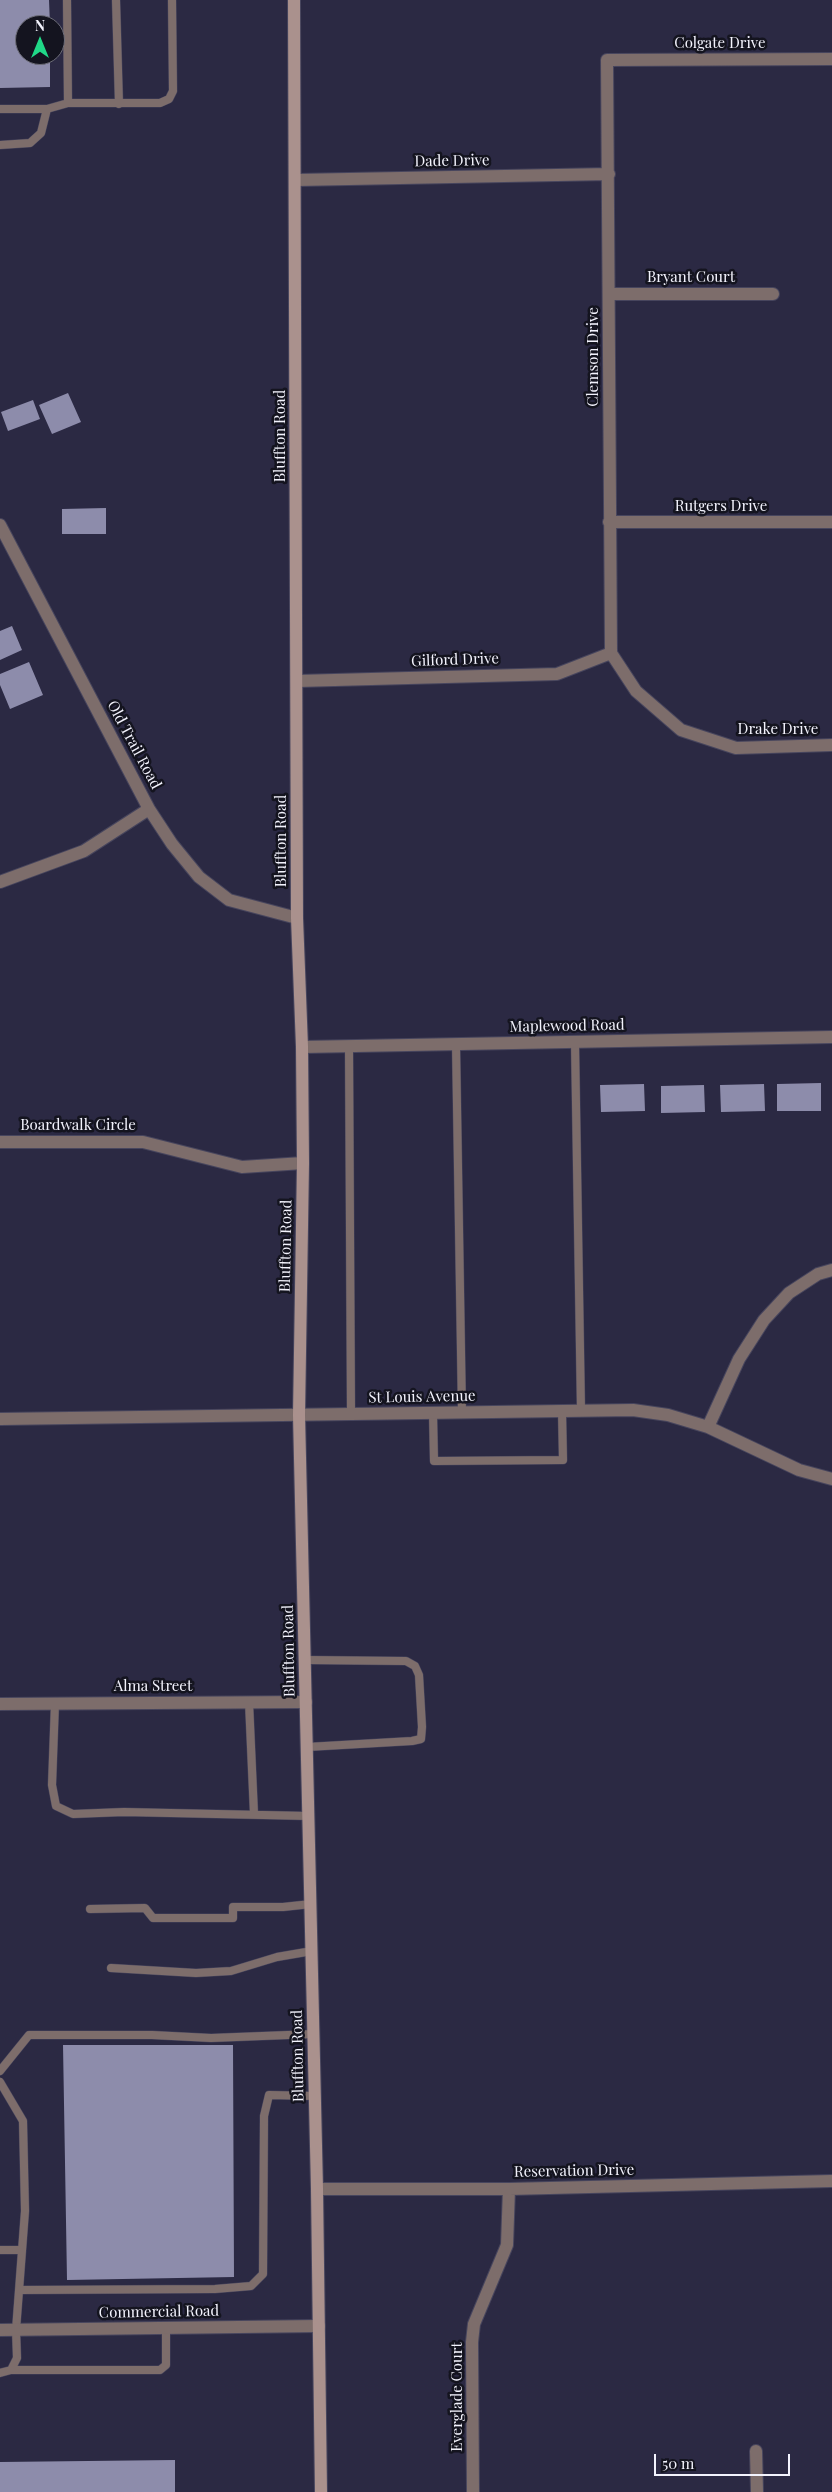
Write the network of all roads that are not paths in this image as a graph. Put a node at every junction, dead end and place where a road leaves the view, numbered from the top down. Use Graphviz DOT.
graph roads {
  1 [pos="67,0"];
  2 [pos="116,0"];
  3 [pos="172,0"];
  4 [pos="294,0"];
  5 [pos="832,58"];
  6 [pos="607,60"];
  7 [pos="68,103"];
  8 [pos="119,104"];
  9 [pos="0,109"];
  10 [pos="47,109"];
  11 [pos="0,145"];
  12 [pos="609,174"];
  13 [pos="296,180"];
  14 [pos="609,294"];
  15 [pos="773,294"];
  16 [pos="609,522"];
  17 [pos="832,522"];
  18 [pos="0,526"];
  19 [pos="611,653"];
  20 [pos="297,681"];
  21 [pos="832,746"];
  22 [pos="149,809"];
  23 [pos="0,882"];
  24 [pos="297,918"];
  25 [pos="832,1036"];
  26 [pos="575,1042"];
  27 [pos="456,1044"];
  28 [pos="348,1046"];
  29 [pos="302,1047"];
  30 [pos="0,1142"];
  31 [pos="303,1163"];
  32 [pos="832,1270"];
  33 [pos="562,1411"];
  34 [pos="581,1411"];
  35 [pos="433,1413"];
  36 [pos="462,1413"];
  37 [pos="351,1414"];
  38 [pos="299,1415"];
  39 [pos="0,1419"];
  40 [pos="708,1427"];
  41 [pos="832,1480"];
  42 [pos="305,1660"];
  43 [pos="249,1702"];
  44 [pos="306,1702"];
  45 [pos="55,1703"];
  46 [pos="0,1704"];
  47 [pos="307,1746"];
  48 [pos="254,1814"];
  49 [pos="308,1816"];
  50 [pos="311,1904"];
  51 [pos="90,1909"];
  52 [pos="312,1951"];
  53 [pos="111,1968"];
  54 [pos="314,2034"];
  55 [pos="0,2071"];
  56 [pos="0,2082"];
  57 [pos="315,2096"];
  58 [pos="832,2181"];
  59 [pos="317,2189"];
  60 [pos="509,2189"];
  61 [pos="0,2250"];
  62 [pos="22,2250"];
  63 [pos="19,2290"];
  64 [pos="319,2326"];
  65 [pos="166,2328"];
  66 [pos="0,2330"];
  67 [pos="16,2330"];
  68 [pos="11,2370"];
  69 [pos="0,2373"];
  70 [pos="756,2451"];
  71 [pos="322,2492"];
  72 [pos="473,2492"];
  73 [pos="757,2492"];
  1 -- 7 [label="lane"];
  2 -- 8 [label="lane"];
  3 -- 8 [label="lane"];
  4 -- 13 [label="main road, Bluffton Road"];
  5 -- 6 [label="street, Colgate Drive"];
  6 -- 12 [label="street, Clemson Drive"];
  7 -- 8 [label="lane"];
  7 -- 10 [label="lane"];
  9 -- 10 [label="lane"];
  10 -- 11 [label="lane"];
  12 -- 13 [label="street, Dade Drive"];
  12 -- 14 [label="street, Clemson Drive"];
  13 -- 20 [label="main road, Bluffton Road"];
  14 -- 15 [label="street, Bryant Court"];
  14 -- 16 [label="street, Clemson Drive"];
  16 -- 17 [label="street, Rutgers Drive"];
  16 -- 19 [label="street, Clemson Drive"];
  18 -- 22 [label="street, Old Trail Road"];
  19 -- 20 [label="street, Gilford Drive"];
  19 -- 21 [label="street, Drake Drive"];
  20 -- 24 [label="main road, Bluffton Road"];
  22 -- 23 [label="street"];
  22 -- 24 [label="street, Old Trail Road"];
  24 -- 29 [label="main road, Bluffton Road"];
  25 -- 26 [label="street, Maplewood Road"];
  26 -- 27 [label="street, Maplewood Road"];
  26 -- 34 [label="lane"];
  27 -- 28 [label="street, Maplewood Road"];
  27 -- 36 [label="lane"];
  28 -- 29 [label="street, Maplewood Road"];
  28 -- 37 [label="lane"];
  29 -- 31 [label="main road, Bluffton Road"];
  30 -- 31 [label="street, Boardwalk Circle"];
  31 -- 38 [label="main road, Bluffton Road"];
  32 -- 40 [label="street"];
  33 -- 34 [label="street, St Louis Avenue"];
  33 -- 35 [label="lane"];
  33 -- 36 [label="street, St Louis Avenue"];
  34 -- 40 [label="street, St Louis Avenue"];
  35 -- 36 [label="street, St Louis Avenue"];
  35 -- 37 [label="street, St Louis Avenue"];
  37 -- 38 [label="street, St Louis Avenue"];
  38 -- 39 [label="street, St Louis Avenue"];
  38 -- 42 [label="main road, Bluffton Road"];
  40 -- 41 [label="street, St Louis Avenue"];
  42 -- 44 [label="main road, Bluffton Road"];
  42 -- 47 [label="lane"];
  43 -- 44 [label="street, Alma Street"];
  43 -- 45 [label="street, Alma Street"];
  43 -- 48 [label="lane"];
  44 -- 47 [label="main road, Bluffton Road"];
  45 -- 46 [label="street, Alma Street"];
  45 -- 48 [label="lane"];
  47 -- 49 [label="main road, Bluffton Road"];
  48 -- 49 [label="lane"];
  49 -- 50 [label="main road, Bluffton Road"];
  50 -- 51 [label="lane"];
  50 -- 52 [label="main road, Bluffton Road"];
  52 -- 53 [label="lane"];
  52 -- 54 [label="main road, Bluffton Road"];
  54 -- 55 [label="lane"];
  54 -- 57 [label="main road, Bluffton Road"];
  56 -- 62 [label="lane"];
  57 -- 59 [label="main road, Bluffton Road"];
  57 -- 63 [label="lane"];
  58 -- 60 [label="street, Reservation Drive"];
  59 -- 60 [label="street, Reservation Drive"];
  59 -- 64 [label="main road, Bluffton Road"];
  60 -- 72 [label="street, Everglade Court"];
  61 -- 62 [label="lane"];
  62 -- 63 [label="lane"];
  63 -- 67 [label="lane"];
  64 -- 65 [label="street, Commercial Road"];
  64 -- 71 [label="main road, Bluffton Road"];
  65 -- 67 [label="street, Commercial Road"];
  65 -- 68 [label="lane"];
  66 -- 67 [label="street, Commercial Road"];
  67 -- 68 [label="lane"];
  68 -- 69 [label="lane"];
  70 -- 73 [label="street"];
}
